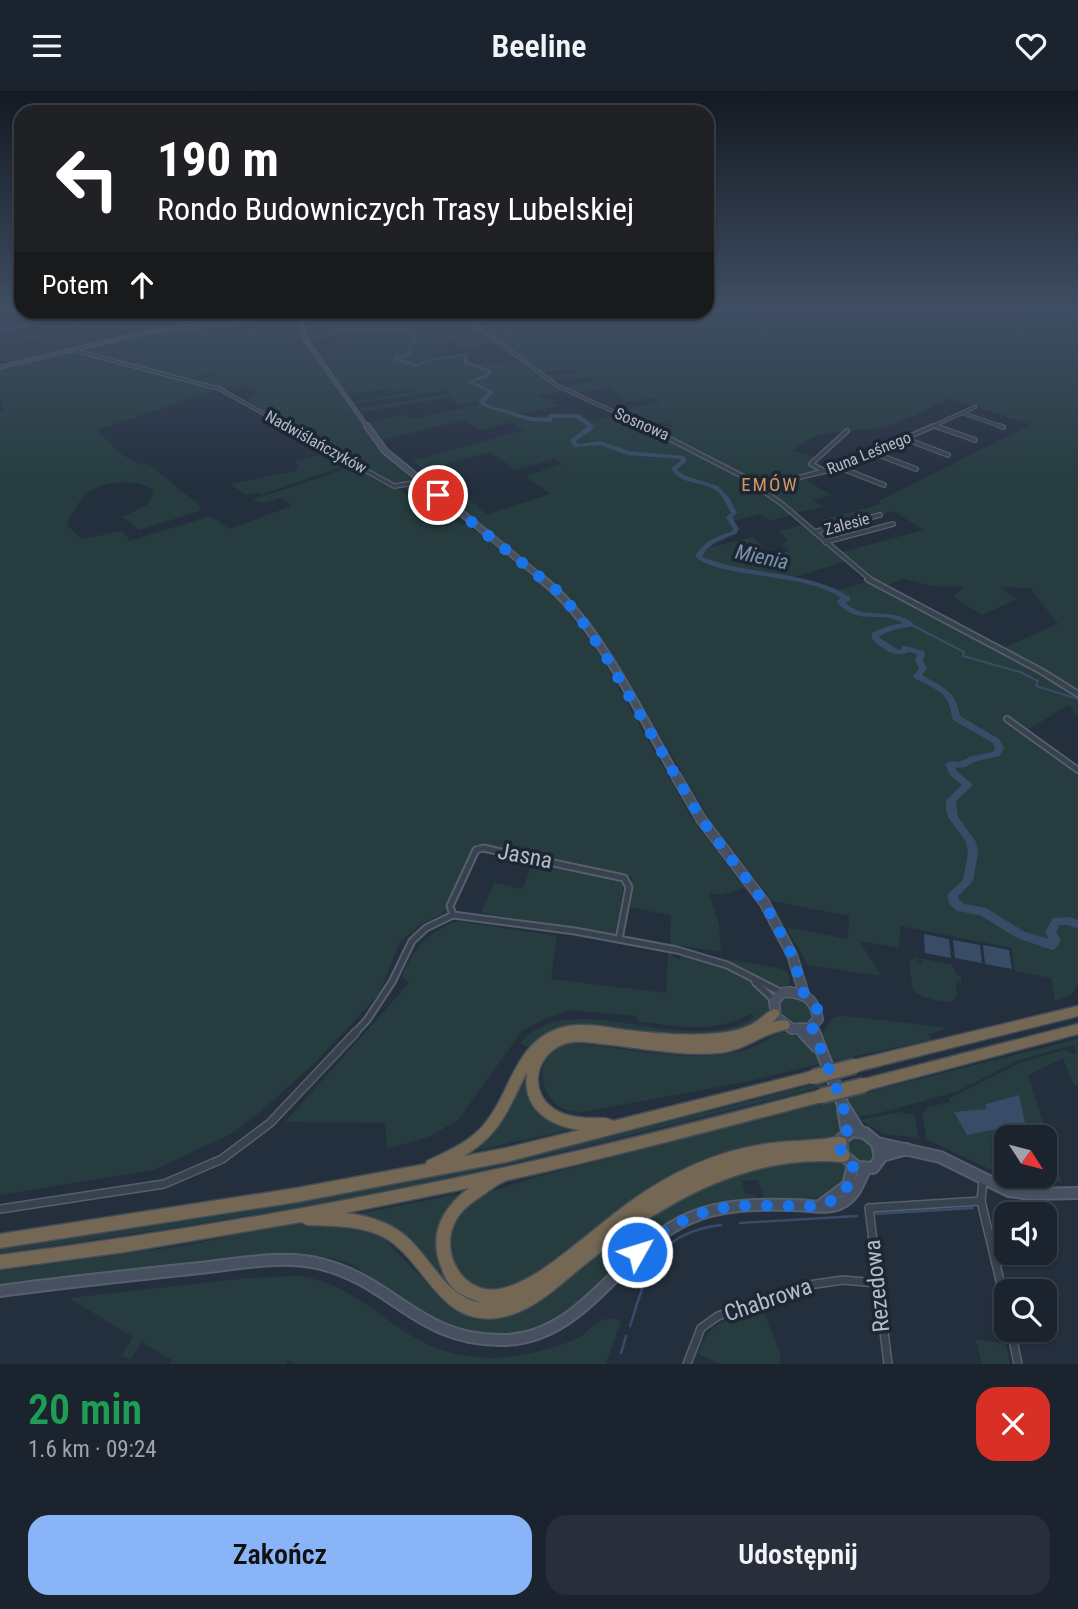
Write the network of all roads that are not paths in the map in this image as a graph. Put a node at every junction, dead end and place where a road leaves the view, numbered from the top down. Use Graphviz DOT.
graph roads {
  1 [pos="141,368"];
  2 [pos="326,368"];
  3 [pos="534,368"];
  4 [pos="975,407"];
  5 [pos="962,412"];
  6 [pos="934,425"];
  7 [pos="1003,427"];
  8 [pos="847,431"];
  9 [pos="905,439"];
  10 [pos="975,440"];
  11 [pos="873,453"];
  12 [pos="948,455"];
  13 [pos="841,467"];
  14 [pos="916,470"];
  15 [pos="824,471"];
  16 [pos="422,482"];
  17 [pos="884,485"];
  18 [pos="760,487"];
  19 [pos="880,515"];
  20 [pos="893,524"];
  21 [pos="814,533"];
  22 [pos="825,542"];
  23 [pos="1078,694"];
  24 [pos="1007,719"];
  25 [pos="1078,769"];
  26 [pos="453,915"];
  27 [pos="619,939"];
  28 [pos="743,973"];
  29 [pos="796,973"];
  30 [pos="804,994"];
  31 [pos="780,1000"];
  32 [pos="1078,1011"];
  33 [pos="784,1025"];
  34 [pos="807,1028"];
  35 [pos="1078,1029"];
  36 [pos="843,1105"];
  37 [pos="624,1124"];
  38 [pos="859,1131"];
  39 [pos="877,1143"];
  40 [pos="846,1149"];
  41 [pos="907,1149"];
  42 [pos="881,1156"];
  43 [pos="865,1169"];
  44 [pos="421,1171"];
  45 [pos="498,1175"];
  46 [pos="984,1179"];
  47 [pos="1078,1193"];
  48 [pos="981,1201"];
  49 [pos="821,1205"];
  50 [pos="0,1209"];
  51 [pos="292,1217"];
  52 [pos="0,1241"];
  53 [pos="0,1262"];
  54 [pos="1000,1279"];
  55 [pos="877,1283"];
  56 [pos="0,1291"];
  57 [pos="1013,1342"];
  58 [pos="687,1364"];
  59 [pos="888,1364"];
  60 [pos="1018,1364"];
  1 -- 16 [label="street, Nadwiślańczyków"];
  2 -- 16 [label="main road"];
  3 -- 18 [label="street, Sosnowa"];
  4 -- 5 [label="street, Runa Leśnego"];
  5 -- 6 [label="street, Runa Leśnego"];
  5 -- 7 [label="street"];
  6 -- 9 [label="street, Runa Leśnego"];
  6 -- 10 [label="street"];
  8 -- 15 [label="street"];
  9 -- 11 [label="street, Runa Leśnego"];
  9 -- 12 [label="street"];
  11 -- 13 [label="street, Runa Leśnego"];
  11 -- 14 [label="street"];
  13 -- 15 [label="street, Runa Leśnego"];
  13 -- 17 [label="street"];
  15 -- 18 [label="street, Runa Leśnego"];
  16 -- 29 [label="main road"];
  18 -- 21 [label="street, Sosnowa"];
  19 -- 21 [label="street, Zalesie"];
  20 -- 22 [label="street"];
  21 -- 22 [label="street, Sosnowa"];
  22 -- 23 [label="street, Sosnowa"];
  24 -- 25 [label="street"];
  26 -- 27 [label="street"];
  26 -- 27 [label="street, Jasna"];
  26 -- 50 [label="street"];
  27 -- 28 [label="street"];
  28 -- 31 [label="street"];
  28 -- 31 [label="street"];
  29 -- 30 [label="main road"];
  29 -- 31 [label="main road"];
  30 -- 31 [label="main road"];
  30 -- 34 [label="main road"];
  31 -- 33 [label="main road"];
  31 -- 44 [label="highway"];
  32 -- 37 [label="highway, bridge"];
  33 -- 34 [label="main road"];
  33 -- 37 [label="highway"];
  34 -- 36 [label="main road"];
  35 -- 45 [label="highway, bridge"];
  36 -- 38 [label="main road"];
  36 -- 40 [label="main road"];
  37 -- 44 [label="highway"];
  38 -- 39 [label="main road"];
  38 -- 40 [label="main road"];
  39 -- 41 [label="main road"];
  39 -- 42 [label="main road"];
  40 -- 43 [label="main road"];
  40 -- 45 [label="highway"];
  40 -- 49 [label="main road"];
  40 -- 51 [label="highway"];
  41 -- 42 [label="main road"];
  41 -- 46 [label="main road"];
  42 -- 43 [label="main road"];
  43 -- 49 [label="main road"];
  44 -- 52 [label="highway"];
  45 -- 51 [label="highway"];
  46 -- 47 [label="main road"];
  46 -- 48 [label="street"];
  48 -- 54 [label="street"];
  48 -- 55 [label="street, Rezedowa"];
  49 -- 56 [label="main road"];
  51 -- 53 [label="highway"];
  55 -- 58 [label="street, Chabrowa"];
  55 -- 59 [label="street, Rezedowa"];
  57 -- 60 [label="street"];
}
